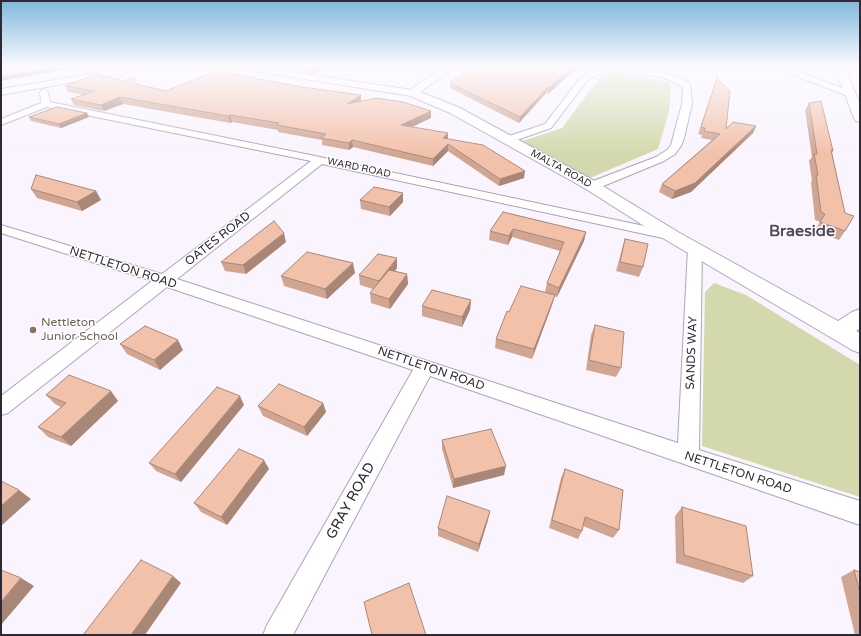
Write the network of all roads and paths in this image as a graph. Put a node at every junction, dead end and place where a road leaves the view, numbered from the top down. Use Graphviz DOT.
graph roads {
  1 [pos="45,96"];
  2 [pos="419,96"];
  3 [pos="571,96"];
  4 [pos="687,96"];
  5 [pos="852,96"];
  6 [pos="46,104"];
  7 [pos="860,118"];
  8 [pos="1,122"];
  9 [pos="507,140"];
  10 [pos="320,160"];
  11 [pos="592,186"];
  12 [pos="1,229"];
  13 [pos="672,236"];
  14 [pos="695,249"];
  15 [pos="164,280"];
  16 [pos="860,317"];
  17 [pos="840,332"];
  18 [pos="860,344"];
  19 [pos="425,367"];
  20 [pos="1,407"];
  21 [pos="688,456"];
  22 [pos="860,512"];
  23 [pos="278,635"];
  1 -- 6 [label="street"];
  2 -- 9 [label="street, MALTA ROAD"];
  3 -- 9 [label="street"];
  4 -- 11 [label="street"];
  5 -- 7 [label="street"];
  6 -- 8 [label="street"];
  6 -- 10 [label="street, WARD ROAD"];
  9 -- 11 [label="street, MALTA ROAD"];
  10 -- 13 [label="street, WARD ROAD"];
  10 -- 15 [label="street, OATES ROAD"];
  11 -- 13 [label="street, MALTA ROAD"];
  12 -- 15 [label="street, NETTLETON ROAD"];
  13 -- 14 [label="street, MALTA ROAD"];
  14 -- 17 [label="street, MALTA ROAD"];
  14 -- 21 [label="street, SANDS WAY"];
  15 -- 19 [label="street, NETTLETON ROAD"];
  15 -- 20 [label="street, OATES ROAD"];
  16 -- 17 [label="street"];
  17 -- 18 [label="street, MALTA ROAD"];
  19 -- 21 [label="street, NETTLETON ROAD"];
  19 -- 23 [label="street, GRAY ROAD"];
  21 -- 22 [label="street, NETTLETON ROAD"];
}
